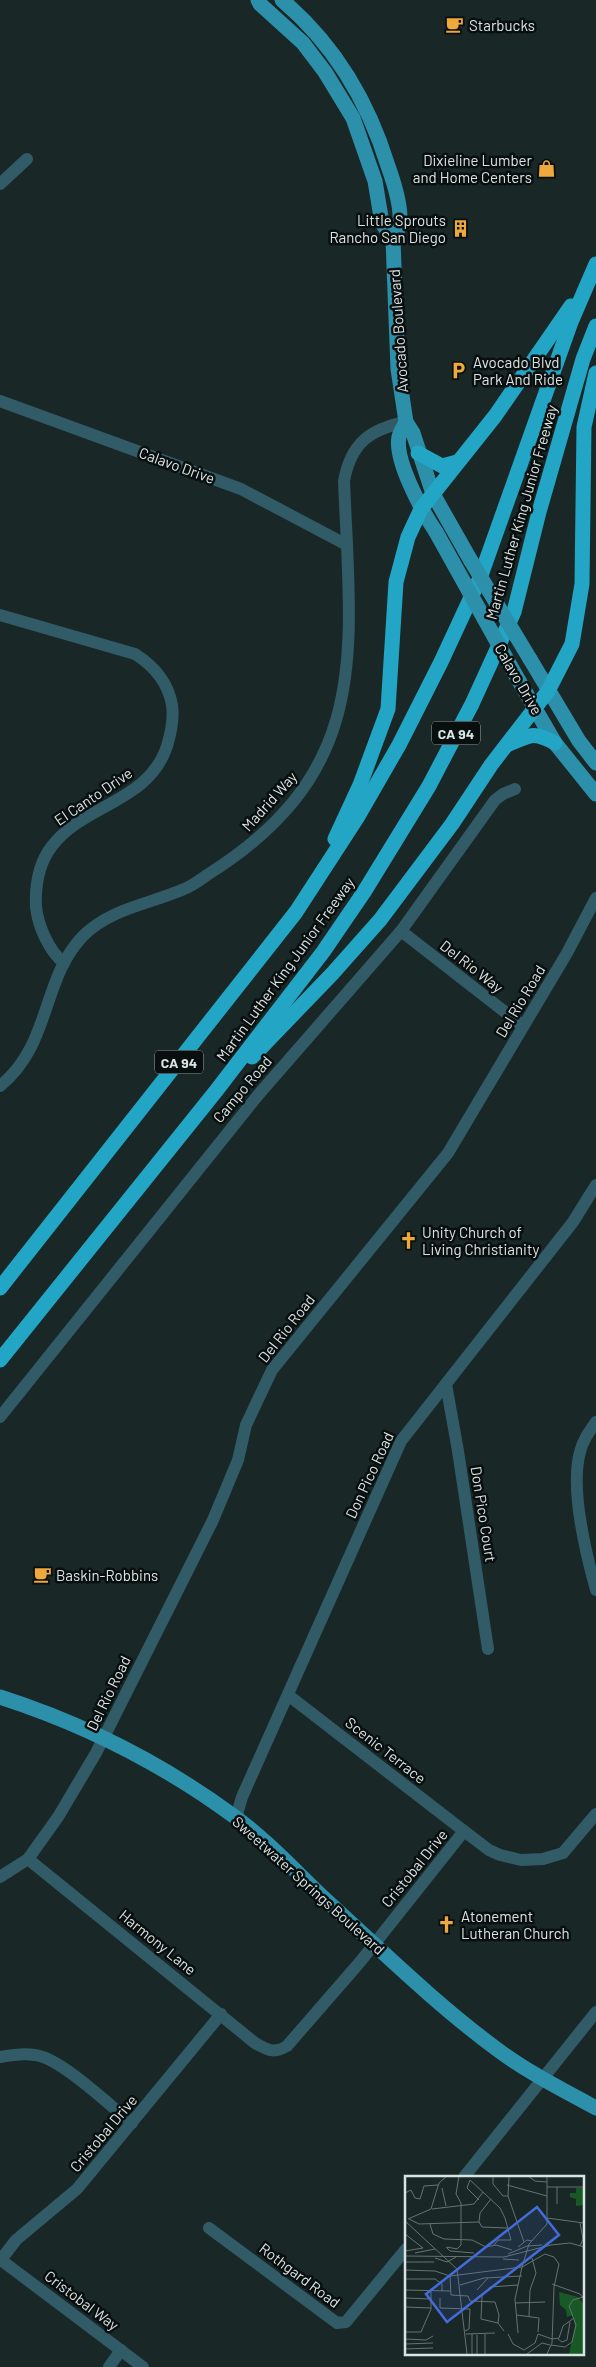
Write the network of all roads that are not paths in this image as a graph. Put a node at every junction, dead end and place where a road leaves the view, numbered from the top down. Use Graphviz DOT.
graph roads {
  1 [pos="258,0"];
  2 [pos="282,0"];
  3 [pos="315,58"];
  4 [pos="369,113"];
  5 [pos="361,139"];
  6 [pos="27,159"];
  7 [pos="0,184"];
  8 [pos="395,192"];
  9 [pos="393,240"];
  10 [pos="596,264"];
  11 [pos="584,289"];
  12 [pos="596,326"];
  13 [pos="596,373"];
  14 [pos="0,401"];
  15 [pos="406,422"];
  16 [pos="418,453"];
  17 [pos="457,462"];
  18 [pos="433,494"];
  19 [pos="421,509"];
  20 [pos="436,532"];
  21 [pos="347,545"];
  22 [pos="495,600"];
  23 [pos="0,615"];
  24 [pos="548,690"];
  25 [pos="535,708"];
  26 [pos="555,743"];
  27 [pos="507,744"];
  28 [pos="596,763"];
  29 [pos="515,790"];
  30 [pos="596,794"];
  31 [pos="311,892"];
  32 [pos="596,898"];
  33 [pos="402,931"];
  34 [pos="64,963"];
  35 [pos="524,1026"];
  36 [pos="0,1086"];
  37 [pos="216,1091"];
  38 [pos="596,1185"];
  39 [pos="47,1231"];
  40 [pos="0,1279"];
  41 [pos="0,1288"];
  42 [pos="47,1303"];
  43 [pos="0,1360"];
  44 [pos="0,1364"];
  45 [pos="446,1384"];
  46 [pos="0,1417"];
  47 [pos="596,1422"];
  48 [pos="596,1590"];
  49 [pos="488,1649"];
  50 [pos="288,1694"];
  51 [pos="0,1696"];
  52 [pos="104,1738"];
  53 [pos="596,1814"];
  54 [pos="236,1818"];
  55 [pos="464,1831"];
  56 [pos="28,1858"];
  57 [pos="0,1876"];
  58 [pos="374,1944"];
  59 [pos="596,2012"];
  60 [pos="221,2014"];
  61 [pos="268,2051"];
  62 [pos="0,2057"];
  63 [pos="544,2080"];
  64 [pos="596,2108"];
  65 [pos="132,2124"];
  66 [pos="465,2176"];
  67 [pos="209,2228"];
  68 [pos="405,2250"];
  69 [pos="0,2261"];
  70 [pos="121,2350"];
  71 [pos="109,2367"];
  72 [pos="143,2367"];
  1 -- 3 [label="main road, Avocado Boulevard"];
  2 -- 4 [label="main road, Avocado Boulevard"];
  3 -- 4 [label="main road"];
  3 -- 5 [label="main road, Avocado Boulevard"];
  4 -- 8 [label="main road, Avocado Boulevard"];
  5 -- 8 [label="main road"];
  5 -- 9 [label="main road, Avocado Boulevard"];
  6 -- 7 [label="street"];
  8 -- 9 [label="main road, Avocado Boulevard"];
  9 -- 15 [label="main road, Avocado Boulevard"];
  10 -- 11 [label="highway, CA 94"];
  11 -- 17 [label="highway"];
  11 -- 31 [label="highway, Martin Luther King Junior Freeway / CA 94"];
  12 -- 37 [label="highway, Martin Luther King Junior Freeway / CA 94"];
  13 -- 24 [label="highway"];
  14 -- 21 [label="street, Calavo Drive"];
  15 -- 16 [label="main road, Avocado Boulevard"];
  15 -- 19 [label="main road, Avocado Boulevard"];
  15 -- 21 [label="street, Madrid Way"];
  16 -- 17 [label="highway"];
  16 -- 18 [label="main road, Avocado Boulevard"];
  17 -- 18 [label="highway"];
  18 -- 19 [label="highway"];
  18 -- 22 [label="main road, Avocado Boulevard, bridge"];
  19 -- 20 [label="main road, Avocado Boulevard"];
  19 -- 31 [label="highway"];
  20 -- 25 [label="main road, Calavo Drive, bridge"];
  21 -- 34 [label="street, Madrid Way"];
  22 -- 24 [label="main road, Calavo Drive, bridge"];
  23 -- 34 [label="street, El Canto Drive"];
  24 -- 25 [label="highway"];
  24 -- 28 [label="main road, Calavo Drive"];
  25 -- 26 [label="main road, Calavo Drive"];
  25 -- 27 [label="highway"];
  26 -- 27 [label="highway"];
  26 -- 30 [label="main road, Calavo Drive"];
  27 -- 37 [label="highway"];
  29 -- 33 [label="street, Campo Road"];
  31 -- 39 [label="highway, Martin Luther King Junior Freeway / CA 94"];
  32 -- 35 [label="street, Del Rio Road"];
  33 -- 35 [label="street, Del Rio Way"];
  33 -- 46 [label="street, Campo Road"];
  34 -- 36 [label="street, Madrid Way"];
  35 -- 52 [label="street, Del Rio Road"];
  37 -- 42 [label="highway, Martin Luther King Junior Freeway / CA 94"];
  38 -- 45 [label="street, Don Pico Road"];
  39 -- 40 [label="highway"];
  39 -- 41 [label="highway, Martin Luther King Junior Freeway / CA 94"];
  42 -- 43 [label="highway, Martin Luther King Junior Freeway / CA 94"];
  42 -- 44 [label="highway"];
  45 -- 49 [label="street, Don Pico Court"];
  45 -- 50 [label="street, Don Pico Road"];
  47 -- 48 [label="street"];
  50 -- 54 [label="street, Don Pico Road"];
  50 -- 55 [label="street, Scenic Terrace"];
  51 -- 52 [label="main road, Sweetwater Springs Boulevard"];
  52 -- 54 [label="main road, Sweetwater Springs Boulevard"];
  52 -- 56 [label="street, Del Rio Road"];
  53 -- 55 [label="street, Scenic Terrace"];
  54 -- 58 [label="main road, Sweetwater Springs Boulevard"];
  55 -- 58 [label="street, Cristobal Drive"];
  56 -- 57 [label="street, Del Rio Road"];
  56 -- 60 [label="street, Harmony Lane"];
  58 -- 61 [label="street, Cristobal Drive"];
  58 -- 63 [label="main road, Sweetwater Springs Boulevard"];
  59 -- 63 [label="street"];
  60 -- 61 [label="street, Harmony Lane"];
  60 -- 65 [label="street, Cristobal Drive"];
  62 -- 65 [label="street"];
  63 -- 64 [label="main road, Sweetwater Springs Boulevard"];
  63 -- 66 [label="street"];
  65 -- 69 [label="street, Cristobal Drive"];
  67 -- 68 [label="street, Rothgard Road"];
  69 -- 70 [label="street, Cristobal Way"];
  70 -- 71 [label="street"];
  70 -- 72 [label="street, Cristobal Way"];
}
